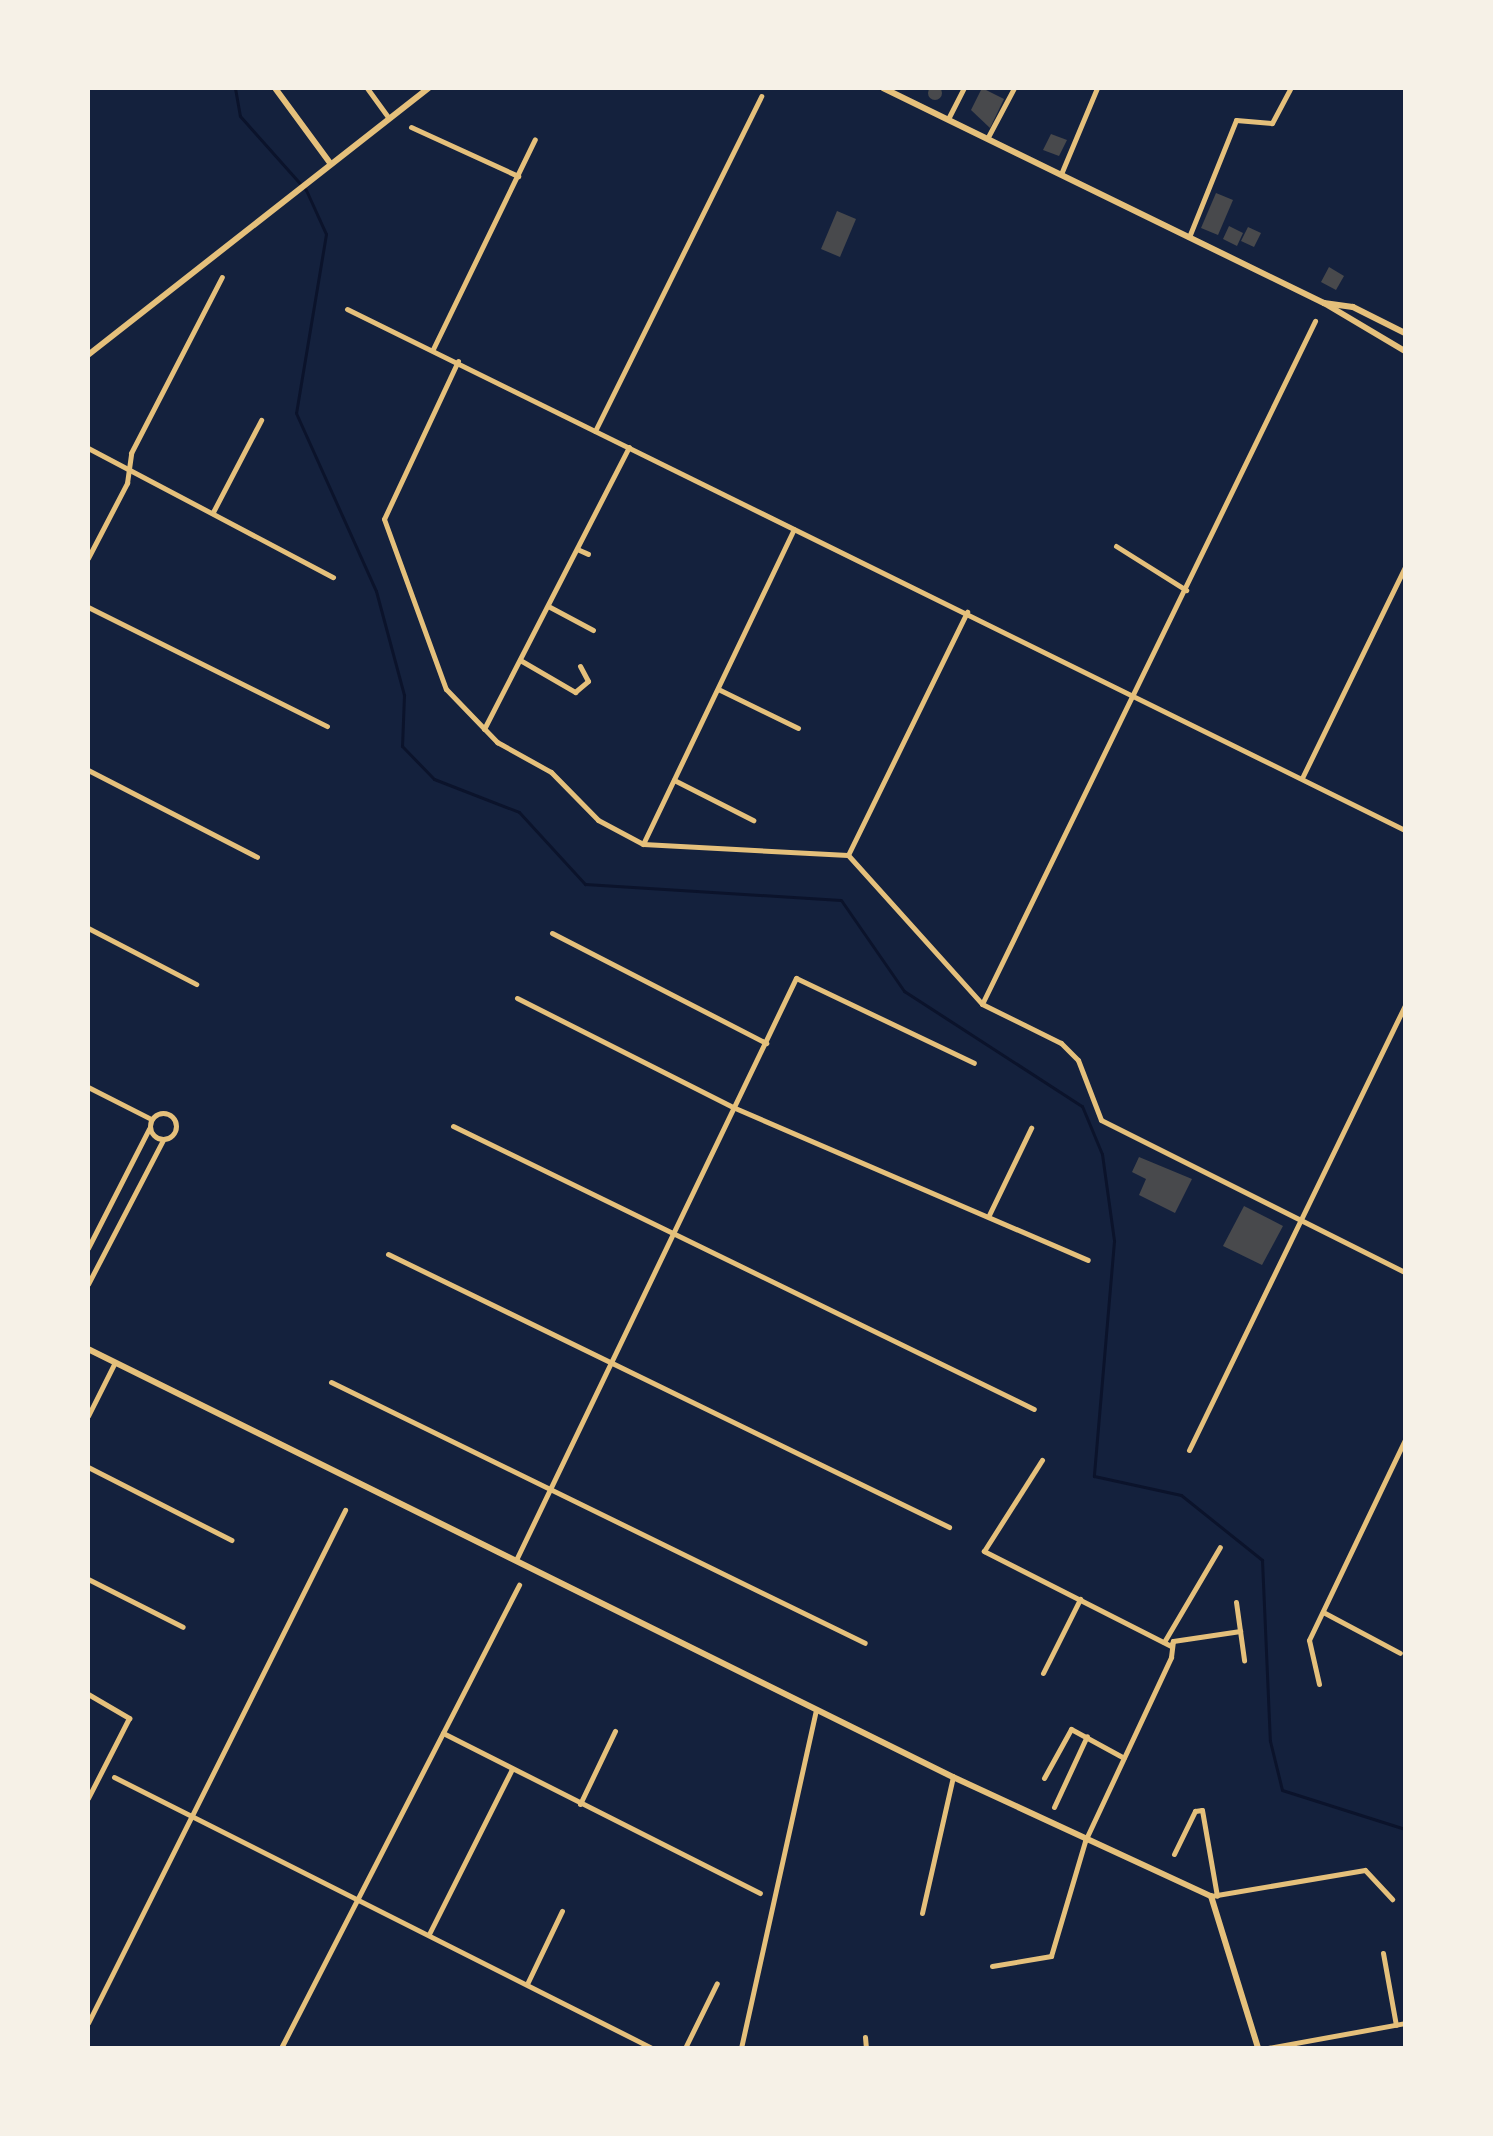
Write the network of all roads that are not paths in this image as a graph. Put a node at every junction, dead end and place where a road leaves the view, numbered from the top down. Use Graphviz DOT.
graph roads {
  1 [pos="275,88"];
  2 [pos="367,88"];
  3 [pos="429,88"];
  4 [pos="883,88"];
  5 [pos="964,88"];
  6 [pos="1014,88"];
  7 [pos="1097,88"];
  8 [pos="1291,88"];
  9 [pos="761,96"];
  10 [pos="949,117"];
  11 [pos="389,118"];
  12 [pos="411,127"];
  13 [pos="988,137"];
  14 [pos="535,139"];
  15 [pos="330,163"];
  16 [pos="1061,174"];
  17 [pos="518,176"];
  18 [pos="1188,238"];
  19 [pos="222,277"];
  20 [pos="1324,303"];
  21 [pos="347,309"];
  22 [pos="1315,321"];
  23 [pos="1405,333"];
  24 [pos="433,349"];
  25 [pos="1405,351"];
  26 [pos="88,355"];
  27 [pos="458,361"];
  28 [pos="261,420"];
  29 [pos="595,431"];
  30 [pos="629,447"];
  31 [pos="88,448"];
  32 [pos="127,469"];
  33 [pos="213,512"];
  34 [pos="794,529"];
  35 [pos="1116,546"];
  36 [pos="577,549"];
  37 [pos="588,554"];
  38 [pos="88,558"];
  39 [pos="1405,567"];
  40 [pos="333,577"];
  41 [pos="1186,590"];
  42 [pos="547,606"];
  43 [pos="88,607"];
  44 [pos="967,612"];
  45 [pos="593,630"];
  46 [pos="520,660"];
  47 [pos="580,666"];
  48 [pos="718,689"];
  49 [pos="1135,696"];
  50 [pos="327,726"];
  51 [pos="798,728"];
  52 [pos="484,729"];
  53 [pos="88,770"];
  54 [pos="1302,778"];
  55 [pos="674,780"];
  56 [pos="753,820"];
  57 [pos="1405,830"];
  58 [pos="643,844"];
  59 [pos="848,855"];
  60 [pos="257,857"];
  61 [pos="88,928"];
  62 [pos="552,933"];
  63 [pos="196,984"];
  64 [pos="517,998"];
  65 [pos="982,1004"];
  66 [pos="1405,1005"];
  67 [pos="766,1043"];
  68 [pos="974,1063"];
  69 [pos="88,1087"];
  70 [pos="735,1108"];
  71 [pos="151,1119"];
  72 [pos="453,1126"];
  73 [pos="1031,1128"];
  74 [pos="149,1129"];
  75 [pos="163,1140"];
  76 [pos="989,1215"];
  77 [pos="1300,1220"];
  78 [pos="673,1233"];
  79 [pos="88,1248"];
  80 [pos="388,1254"];
  81 [pos="1088,1260"];
  82 [pos="1405,1272"];
  83 [pos="88,1284"];
  84 [pos="88,1349"];
  85 [pos="610,1360"];
  86 [pos="115,1362"];
  87 [pos="331,1382"];
  88 [pos="1034,1409"];
  89 [pos="88,1416"];
  90 [pos="1405,1440"];
  91 [pos="1189,1450"];
  92 [pos="1042,1460"];
  93 [pos="88,1467"];
  94 [pos="548,1488"];
  95 [pos="345,1510"];
  96 [pos="949,1527"];
  97 [pos="231,1540"];
  98 [pos="1220,1547"];
  99 [pos="516,1560"];
  100 [pos="88,1579"];
  101 [pos="519,1585"];
  102 [pos="1080,1599"];
  103 [pos="1236,1602"];
  104 [pos="1323,1612"];
  105 [pos="183,1627"];
  106 [pos="1240,1631"];
  107 [pos="1173,1641"];
  108 [pos="1164,1642"];
  109 [pos="865,1643"];
  110 [pos="1400,1653"];
  111 [pos="1244,1660"];
  112 [pos="1043,1673"];
  113 [pos="1319,1684"];
  114 [pos="88,1694"];
  115 [pos="816,1708"];
  116 [pos="615,1731"];
  117 [pos="443,1733"];
  118 [pos="1087,1736"];
  119 [pos="1124,1758"];
  120 [pos="512,1769"];
  121 [pos="114,1777"];
  122 [pos="953,1777"];
  123 [pos="1044,1778"];
  124 [pos="88,1798"];
  125 [pos="580,1804"];
  126 [pos="1054,1807"];
  127 [pos="192,1816"];
  128 [pos="1085,1841"];
  129 [pos="1174,1854"];
  130 [pos="760,1893"];
  131 [pos="1214,1896"];
  132 [pos="356,1899"];
  133 [pos="1392,1899"];
  134 [pos="562,1911"];
  135 [pos="922,1913"];
  136 [pos="429,1934"];
  137 [pos="1383,1953"];
  138 [pos="992,1966"];
  139 [pos="717,1983"];
  140 [pos="527,1984"];
  141 [pos="88,2023"];
  142 [pos="1405,2023"];
  143 [pos="1396,2025"];
  144 [pos="865,2037"];
  145 [pos="281,2048"];
  146 [pos="652,2048"];
  147 [pos="685,2048"];
  148 [pos="741,2048"];
  149 [pos="866,2048"];
  150 [pos="1258,2048"];
  151 [pos="1268,2048"];
  1 -- 15 [label="street"];
  2 -- 11 [label="street"];
  3 -- 11 [label="street"];
  4 -- 10 [label="street"];
  5 -- 10 [label="street"];
  6 -- 13 [label="street"];
  7 -- 16 [label="street"];
  8 -- 18 [label="street"];
  9 -- 29 [label="street"];
  10 -- 13 [label="street"];
  11 -- 15 [label="street"];
  12 -- 17 [label="street"];
  13 -- 16 [label="street"];
  14 -- 17 [label="street"];
  15 -- 26 [label="street"];
  16 -- 18 [label="street"];
  17 -- 24 [label="street"];
  18 -- 20 [label="street"];
  19 -- 32 [label="street"];
  20 -- 23 [label="street"];
  20 -- 25 [label="street"];
  21 -- 24 [label="street"];
  22 -- 41 [label="street"];
  24 -- 27 [label="street"];
  27 -- 29 [label="street"];
  27 -- 52 [label="street"];
  28 -- 33 [label="street"];
  29 -- 30 [label="street"];
  30 -- 34 [label="street"];
  30 -- 36 [label="street"];
  31 -- 32 [label="street"];
  32 -- 33 [label="street"];
  32 -- 38 [label="street"];
  33 -- 40 [label="street"];
  34 -- 44 [label="street"];
  34 -- 48 [label="street"];
  35 -- 41 [label="street"];
  36 -- 37 [label="street"];
  36 -- 42 [label="street"];
  39 -- 54 [label="street"];
  41 -- 49 [label="street"];
  42 -- 45 [label="street"];
  42 -- 46 [label="street"];
  43 -- 50 [label="street"];
  44 -- 49 [label="street"];
  44 -- 59 [label="street"];
  46 -- 47 [label="street"];
  46 -- 52 [label="street"];
  48 -- 51 [label="street"];
  48 -- 55 [label="street"];
  49 -- 54 [label="street"];
  49 -- 65 [label="street"];
  52 -- 58 [label="street"];
  53 -- 60 [label="street"];
  54 -- 57 [label="street"];
  55 -- 56 [label="street"];
  55 -- 58 [label="street"];
  58 -- 59 [label="street"];
  59 -- 65 [label="street"];
  61 -- 63 [label="street"];
  62 -- 67 [label="street"];
  64 -- 70 [label="street"];
  65 -- 77 [label="street"];
  66 -- 77 [label="street"];
  67 -- 68 [label="street"];
  67 -- 70 [label="street"];
  69 -- 71 [label="street"];
  70 -- 76 [label="street"];
  70 -- 78 [label="street"];
  71 -- 74 [label="street"];
  71 -- 75 [label="street"];
  72 -- 78 [label="street"];
  73 -- 76 [label="street"];
  74 -- 75 [label="street"];
  74 -- 79 [label="street"];
  75 -- 83 [label="street"];
  76 -- 81 [label="street"];
  77 -- 82 [label="street"];
  77 -- 91 [label="street"];
  78 -- 85 [label="street"];
  78 -- 88 [label="street"];
  80 -- 85 [label="street"];
  84 -- 86 [label="street"];
  85 -- 94 [label="street"];
  85 -- 96 [label="street"];
  86 -- 89 [label="street"];
  86 -- 99 [label="street"];
  87 -- 94 [label="street"];
  90 -- 104 [label="street"];
  92 -- 102 [label="street"];
  93 -- 97 [label="street"];
  94 -- 99 [label="street"];
  94 -- 109 [label="street"];
  95 -- 127 [label="street"];
  98 -- 108 [label="street"];
  99 -- 115 [label="street"];
  100 -- 105 [label="street"];
  101 -- 117 [label="street"];
  102 -- 108 [label="street"];
  102 -- 112 [label="street"];
  103 -- 106 [label="street"];
  104 -- 110 [label="street"];
  104 -- 113 [label="street"];
  106 -- 107 [label="street"];
  106 -- 111 [label="street"];
  107 -- 108 [label="street"];
  107 -- 119 [label="street"];
  114 -- 124 [label="street"];
  115 -- 122 [label="street"];
  115 -- 148 [label="street"];
  116 -- 125 [label="street"];
  117 -- 120 [label="street"];
  117 -- 132 [label="street"];
  118 -- 119 [label="street"];
  118 -- 123 [label="street"];
  118 -- 126 [label="street"];
  119 -- 128 [label="street"];
  120 -- 125 [label="street"];
  120 -- 136 [label="street"];
  121 -- 127 [label="street"];
  122 -- 128 [label="street"];
  122 -- 135 [label="street"];
  125 -- 130 [label="street"];
  127 -- 132 [label="street"];
  127 -- 141 [label="street"];
  128 -- 131 [label="street"];
  128 -- 138 [label="street"];
  129 -- 131 [label="street"];
  131 -- 133 [label="street"];
  131 -- 150 [label="street"];
  132 -- 136 [label="street"];
  132 -- 145 [label="street"];
  134 -- 140 [label="street"];
  136 -- 140 [label="street"];
  137 -- 143 [label="street"];
  139 -- 147 [label="street"];
  140 -- 146 [label="street"];
  142 -- 143 [label="street"];
  143 -- 151 [label="street"];
  144 -- 149 [label="street"];
}
